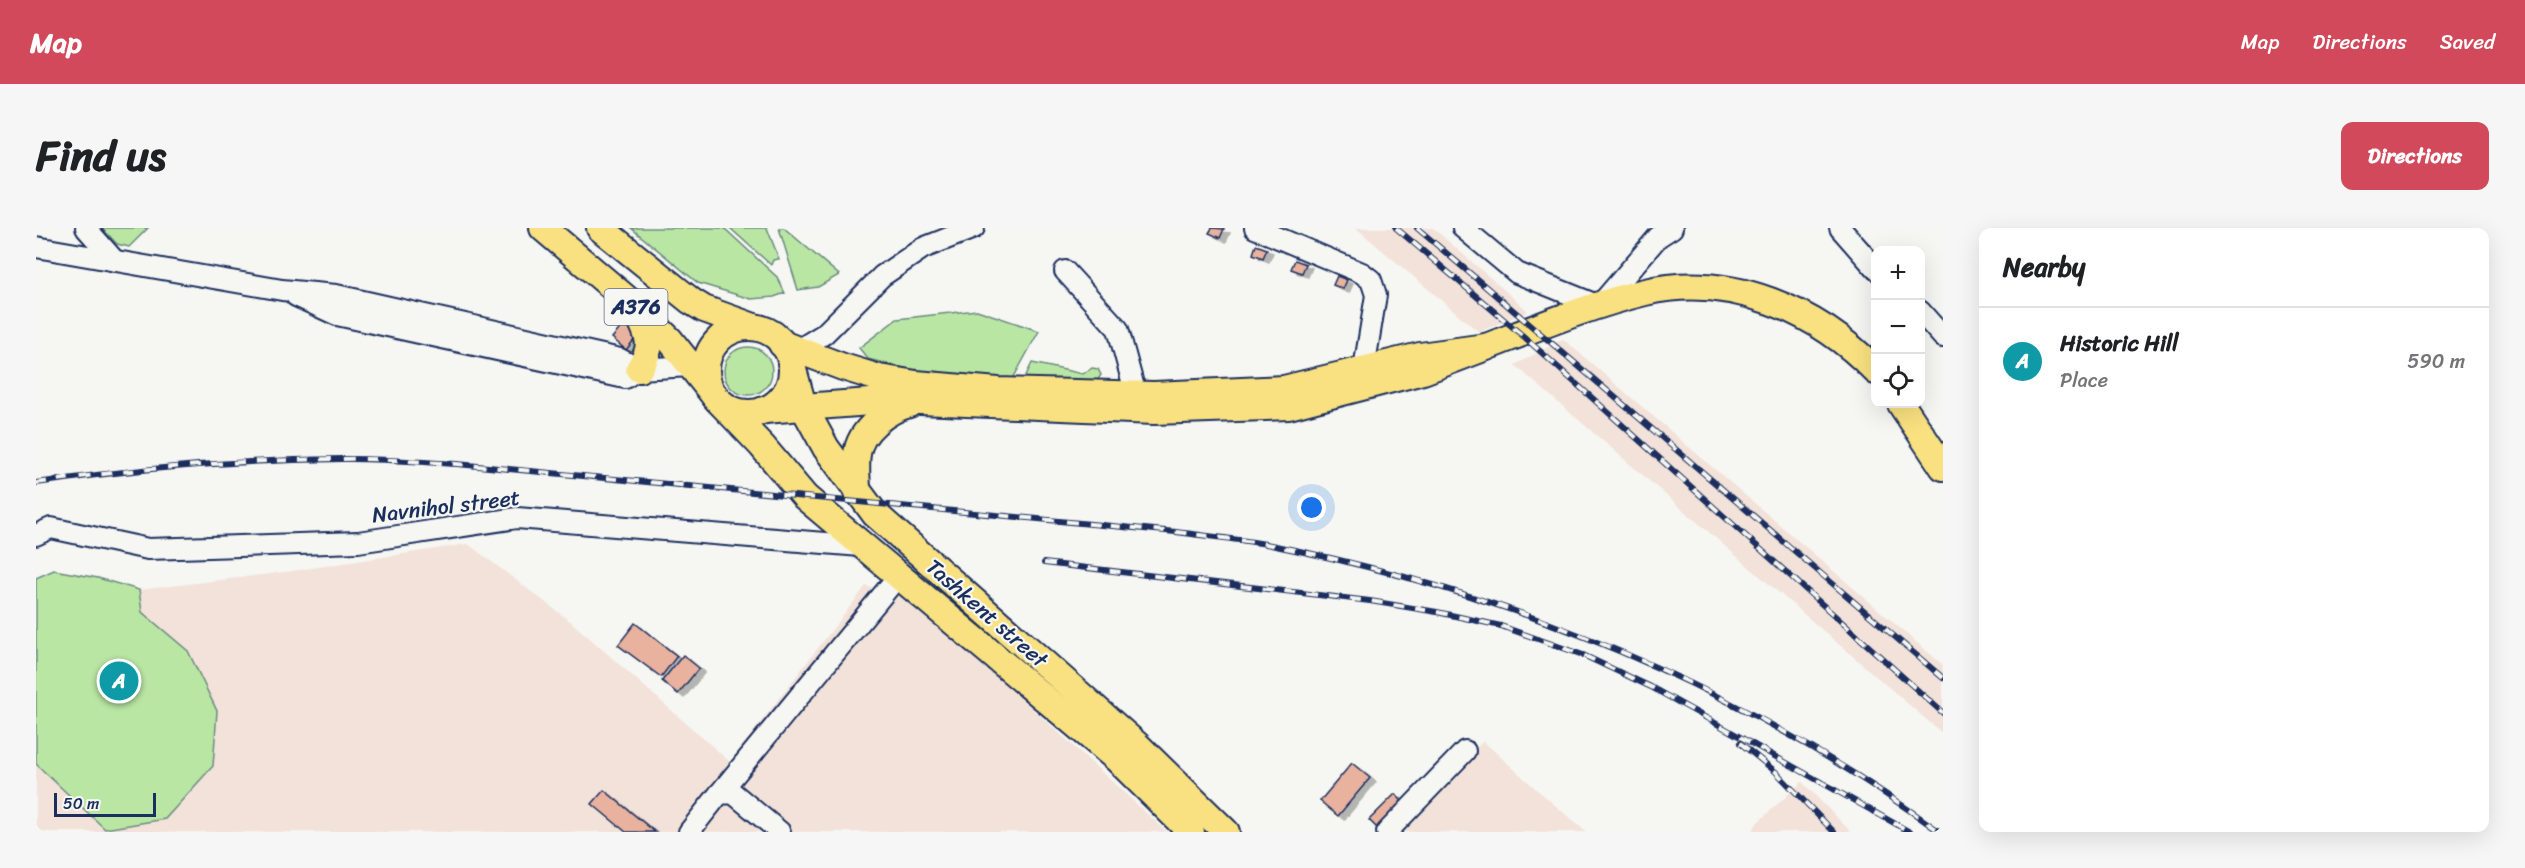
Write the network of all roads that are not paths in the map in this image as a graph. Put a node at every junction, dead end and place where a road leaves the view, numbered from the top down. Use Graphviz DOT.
graph roads {
  1 [pos="86,228"];
  2 [pos="543,228"];
  3 [pos="600,228"];
  4 [pos="974,228"];
  5 [pos="1255,228"];
  6 [pos="1463,228"];
  7 [pos="1672,228"];
  8 [pos="1840,228"];
  9 [pos="36,247"];
  10 [pos="115,261"];
  11 [pos="1871,264"];
  12 [pos="1065,271"];
  13 [pos="1599,306"];
  14 [pos="636,307"];
  15 [pos="1925,317"];
  16 [pos="758,328"];
  17 [pos="1943,337"];
  18 [pos="1486,347"];
  19 [pos="790,352"];
  20 [pos="698,365"];
  21 [pos="1871,367"];
  22 [pos="639,369"];
  23 [pos="1364,369"];
  24 [pos="717,399"];
  25 [pos="924,400"];
  26 [pos="1135,402"];
  27 [pos="803,406"];
  28 [pos="1904,408"];
  29 [pos="764,410"];
  30 [pos="1943,467"];
  31 [pos="857,492"];
  32 [pos="37,535"];
  33 [pos="861,546"];
  34 [pos="899,575"];
  35 [pos="1465,751"];
  36 [pos="719,794"];
  37 [pos="689,832"];
  38 [pos="780,832"];
  39 [pos="1191,832"];
  40 [pos="1226,832"];
  41 [pos="1387,832"];
  1 -- 10 [label="street"];
  2 -- 14 [label="main road, A376"];
  3 -- 16 [label="main road"];
  4 -- 19 [label="street"];
  5 -- 23 [label="street"];
  6 -- 13 [label="street"];
  7 -- 13 [label="street"];
  8 -- 11 [label="street"];
  9 -- 10 [label="street"];
  10 -- 22 [label="street"];
  12 -- 26 [label="street"];
  13 -- 18 [label="main road"];
  13 -- 21 [label="main road"];
  14 -- 20 [label="main road, A376"];
  14 -- 22 [label="main road"];
  15 -- 17 [label="street"];
  16 -- 19 [label="main road"];
  16 -- 20 [label="main road"];
  18 -- 23 [label="main road"];
  18 -- 26 [label="main road"];
  19 -- 26 [label="main road"];
  19 -- 27 [label="main road, Tashkent street"];
  19 -- 29 [label="main road"];
  20 -- 22 [label="street"];
  20 -- 24 [label="main road"];
  23 -- 26 [label="main road"];
  24 -- 29 [label="main road"];
  24 -- 33 [label="main road, Tashkent street"];
  25 -- 26 [label="main road"];
  25 -- 27 [label="main road"];
  25 -- 31 [label="main road"];
  27 -- 29 [label="main road"];
  27 -- 31 [label="main road, Tashkent street"];
  28 -- 30 [label="main road"];
  31 -- 40 [label="main road, Tashkent street"];
  32 -- 33 [label="street, Navnihol street"];
  33 -- 34 [label="main road, Tashkent street"];
  34 -- 36 [label="street"];
  34 -- 39 [label="main road, Tashkent street"];
  35 -- 41 [label="street"];
  36 -- 37 [label="street"];
  36 -- 38 [label="street"];
}
